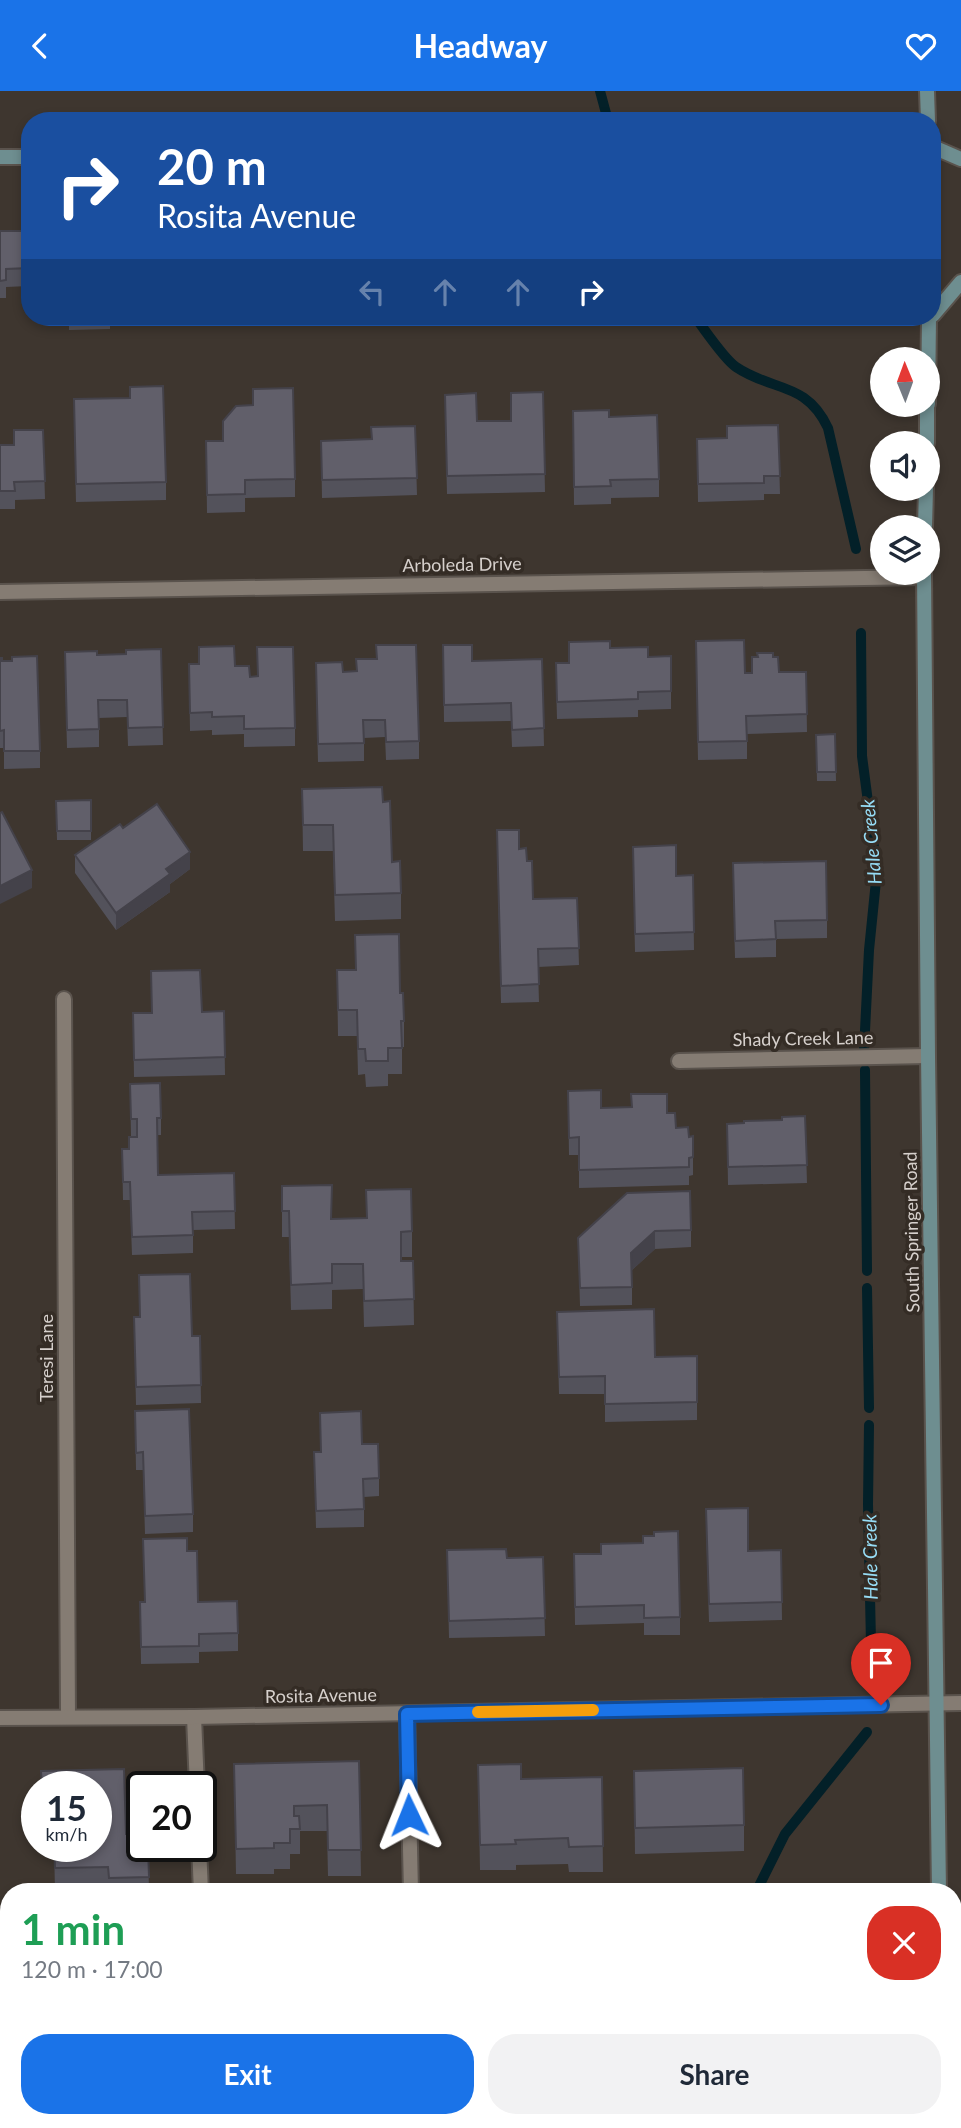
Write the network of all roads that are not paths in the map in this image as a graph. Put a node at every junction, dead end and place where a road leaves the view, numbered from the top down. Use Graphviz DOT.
graph roads {
  1 [pos="927,91"];
  2 [pos="928,112"];
  3 [pos="941,150"];
  4 [pos="0,157"];
  5 [pos="21,157"];
  6 [pos="961,159"];
  7 [pos="961,282"];
  8 [pos="941,305"];
  9 [pos="931,326"];
  10 [pos="930,347"];
  11 [pos="870,576"];
  12 [pos="924,585"];
  13 [pos="0,592"];
  14 [pos="64,999"];
  15 [pos="928,1056"];
  16 [pos="679,1062"];
  17 [pos="961,1703"];
  18 [pos="937,1704"];
  19 [pos="407,1714"];
  20 [pos="68,1717"];
  21 [pos="194,1717"];
  22 [pos="0,1719"];
  23 [pos="196,1771"];
  24 [pos="200,1862"];
  25 [pos="201,1883"];
  26 [pos="411,1883"];
  27 [pos="939,1883"];
  1 -- 2 [label="street"];
  3 -- 6 [label="street"];
  4 -- 5 [label="street"];
  7 -- 8 [label="street"];
  9 -- 10 [label="street"];
  11 -- 13 [label="street, Arboleda Drive"];
  12 -- 15 [label="street, South Springer Road"];
  14 -- 20 [label="street, Teresi Lane"];
  15 -- 16 [label="street, Shady Creek Lane"];
  15 -- 18 [label="street, South Springer Road"];
  17 -- 18 [label="street, Rosita Avenue"];
  18 -- 19 [label="street, Rosita Avenue"];
  18 -- 27 [label="street, South Springer Road"];
  19 -- 21 [label="street, Rosita Avenue"];
  19 -- 26 [label="street"];
  20 -- 21 [label="street, Rosita Avenue"];
  20 -- 22 [label="street, Rosita Avenue"];
  21 -- 23 [label="street"];
  24 -- 25 [label="street"];
}
